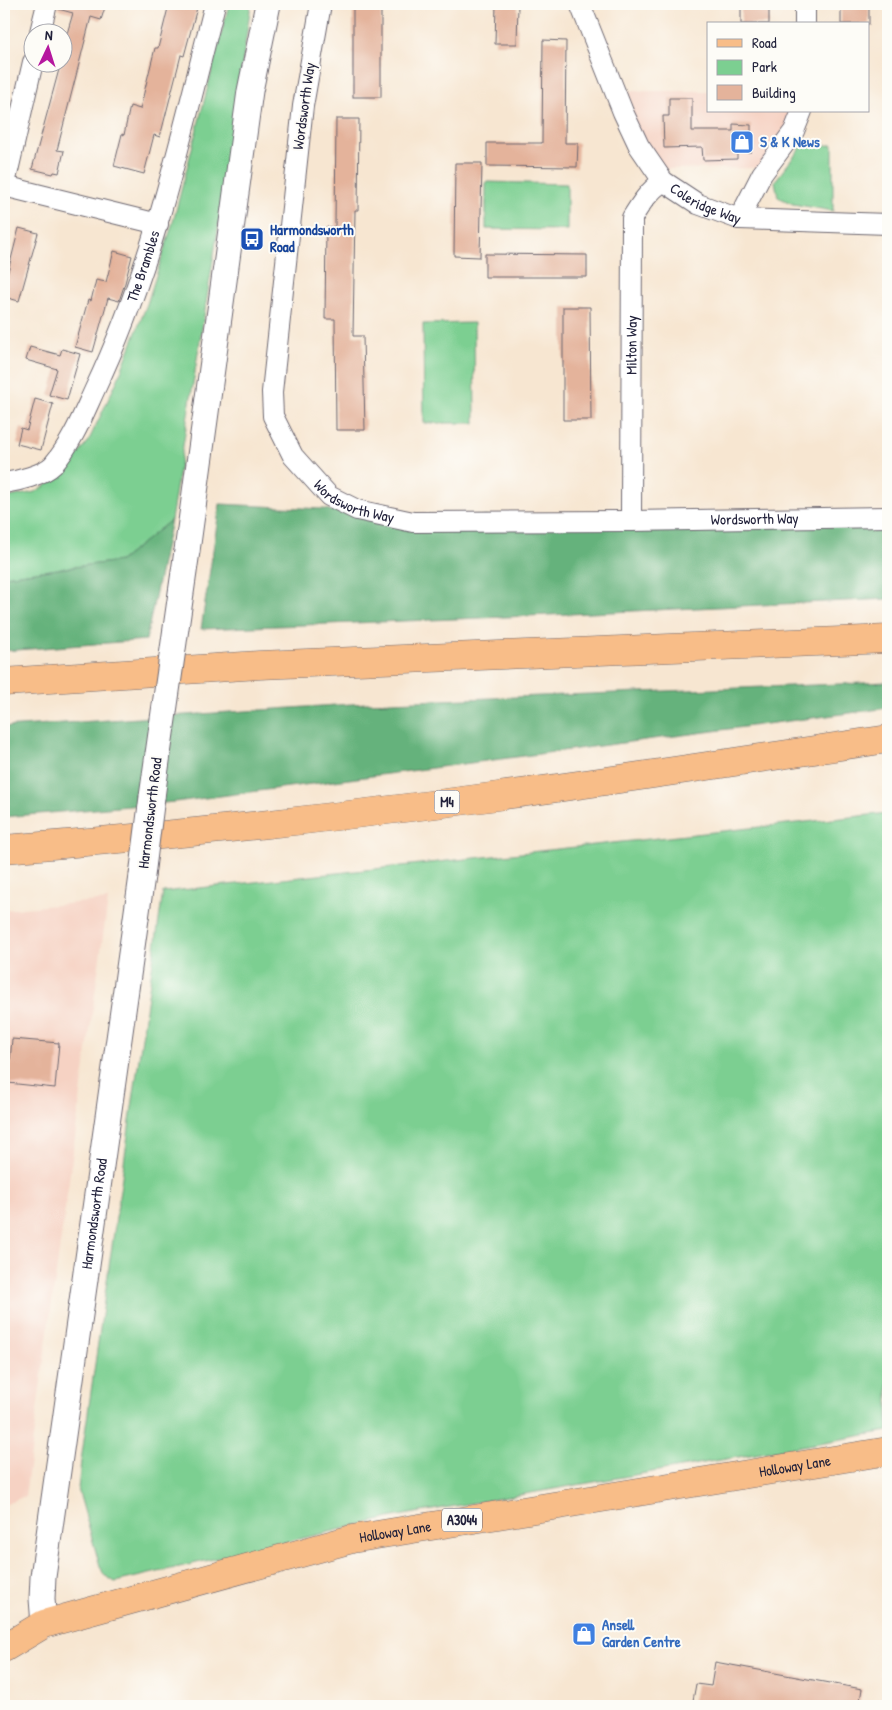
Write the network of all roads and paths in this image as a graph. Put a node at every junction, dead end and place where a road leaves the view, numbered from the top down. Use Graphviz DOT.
graph roads {
  1 [pos="47,4"];
  2 [pos="215,4"];
  3 [pos="268,4"];
  4 [pos="321,4"];
  5 [pos="580,4"];
  6 [pos="805,4"];
  7 [pos="42,22"];
  8 [pos="805,22"];
  9 [pos="29,72"];
  10 [pos="802,112"];
  11 [pos="12,114"];
  12 [pos="663,181"];
  13 [pos="4,187"];
  14 [pos="739,219"];
  15 [pos="158,224"];
  16 [pos="888,224"];
  17 [pos="4,483"];
  18 [pos="888,517"];
  19 [pos="631,521"];
  20 [pos="888,639"];
  21 [pos="4,682"];
  22 [pos="888,739"];
  23 [pos="4,849"];
  24 [pos="888,1450"];
  25 [pos="44,1624"];
  26 [pos="4,1648"];
  1 -- 7 [label="street"];
  2 -- 15 [label="street, The Brambles"];
  3 -- 25 [label="street, Harmondsworth Road, bridge"];
  4 -- 19 [label="street, Wordsworth Way"];
  5 -- 12 [label="street, Coleridge Way"];
  6 -- 8 [label="street"];
  9 -- 11 [label="street"];
  10 -- 14 [label="street"];
  11 -- 13 [label="street"];
  12 -- 14 [label="street, Coleridge Way"];
  12 -- 19 [label="street, Milton Way"];
  13 -- 15 [label="street"];
  14 -- 16 [label="street, Coleridge Way"];
  15 -- 17 [label="street, The Brambles"];
  18 -- 19 [label="street, Wordsworth Way"];
  20 -- 21 [label="main road"];
  22 -- 23 [label="main road, M4"];
  24 -- 25 [label="main road, Holloway Lane / A3044"];
  25 -- 26 [label="main road, Holloway Lane / A3044"];
}
